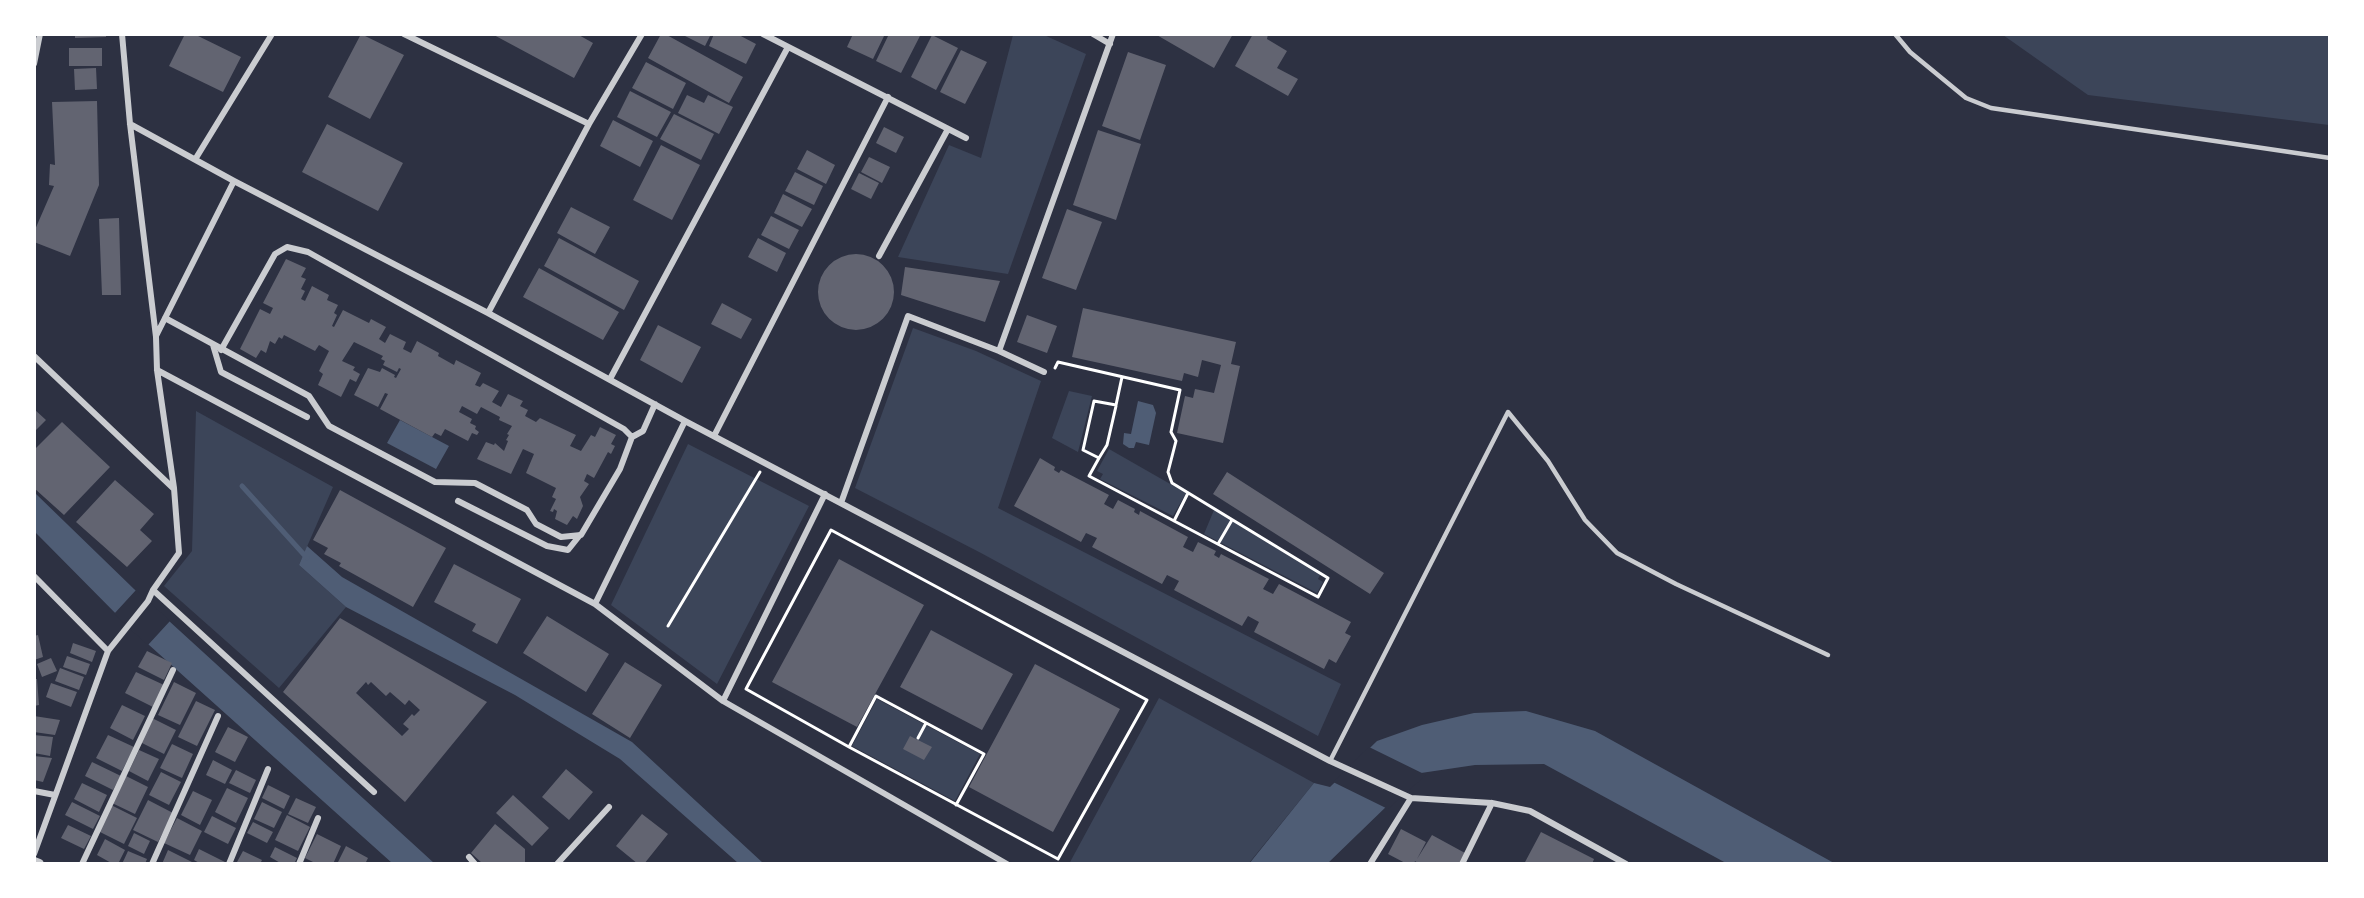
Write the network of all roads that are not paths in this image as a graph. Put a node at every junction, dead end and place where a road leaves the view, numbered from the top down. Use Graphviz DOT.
graph roads {
  1 [pos="40,34"];
  2 [pos="122,34"];
  3 [pos="272,34"];
  4 [pos="404,34"];
  5 [pos="642,34"];
  6 [pos="763,34"];
  7 [pos="1093,34"];
  8 [pos="1113,34"];
  9 [pos="1895,34"];
  10 [pos="1110,44"];
  11 [pos="788,46"];
  12 [pos="34,64"];
  13 [pos="888,97"];
  14 [pos="130,124"];
  15 [pos="589,124"];
  16 [pos="948,129"];
  17 [pos="966,138"];
  18 [pos="195,158"];
  19 [pos="2330,159"];
  20 [pos="234,181"];
  21 [pos="879,256"];
  22 [pos="488,313"];
  23 [pos="165,318"];
  24 [pos="156,337"];
  25 [pos="213,345"];
  26 [pos="221,350"];
  27 [pos="999,351"];
  28 [pos="34,356"];
  29 [pos="157,370"];
  30 [pos="1044,372"];
  31 [pos="610,379"];
  32 [pos="655,404"];
  33 [pos="307,417"];
  34 [pos="685,421"];
  35 [pos="714,436"];
  36 [pos="632,437"];
  37 [pos="174,488"];
  38 [pos="825,494"];
  39 [pos="458,501"];
  40 [pos="841,502"];
  41 [pos="581,535"];
  42 [pos="34,576"];
  43 [pos="153,590"];
  44 [pos="595,604"];
  45 [pos="108,651"];
  46 [pos="1828,655"];
  47 [pos="173,670"];
  48 [pos="723,701"];
  49 [pos="218,716"];
  50 [pos="1330,761"];
  51 [pos="268,769"];
  52 [pos="34,791"];
  53 [pos="374,792"];
  54 [pos="55,795"];
  55 [pos="1408,798"];
  56 [pos="1492,803"];
  57 [pos="609,807"];
  58 [pos="318,818"];
  59 [pos="34,854"];
  60 [pos="1612,855"];
  61 [pos="469,857"];
  62 [pos="34,862"];
  63 [pos="39,864"];
  64 [pos="82,864"];
  65 [pos="152,864"];
  66 [pos="229,864"];
  67 [pos="299,864"];
  68 [pos="476,864"];
  69 [pos="556,864"];
  70 [pos="1007,864"];
  71 [pos="1370,864"];
  72 [pos="1462,864"];
  73 [pos="1607,864"];
  74 [pos="1626,864"];
  1 -- 12 [label="street"];
  2 -- 14 [label="street"];
  3 -- 18 [label="street"];
  4 -- 15 [label="street"];
  5 -- 15 [label="street"];
  6 -- 11 [label="street"];
  7 -- 10 [label="street"];
  8 -- 10 [label="street"];
  9 -- 19 [label="lane"];
  10 -- 27 [label="street"];
  11 -- 13 [label="street"];
  11 -- 31 [label="street"];
  13 -- 16 [label="street"];
  13 -- 35 [label="street"];
  14 -- 18 [label="street"];
  14 -- 24 [label="street"];
  15 -- 22 [label="street"];
  16 -- 17 [label="street"];
  16 -- 21 [label="street"];
  18 -- 20 [label="street"];
  20 -- 22 [label="street"];
  20 -- 23 [label="street"];
  22 -- 31 [label="street"];
  23 -- 24 [label="street"];
  23 -- 25 [label="street"];
  24 -- 29 [label="street"];
  25 -- 26 [label="street"];
  25 -- 33 [label="street"];
  26 -- 36 [label="street"];
  26 -- 41 [label="street"];
  27 -- 30 [label="street"];
  27 -- 40 [label="street"];
  28 -- 37 [label="street"];
  29 -- 37 [label="street"];
  29 -- 44 [label="street"];
  31 -- 32 [label="street"];
  32 -- 34 [label="street"];
  32 -- 36 [label="street"];
  34 -- 35 [label="street"];
  34 -- 44 [label="street"];
  35 -- 38 [label="street"];
  36 -- 41 [label="street"];
  37 -- 43 [label="street"];
  38 -- 40 [label="street"];
  38 -- 48 [label="street"];
  39 -- 41 [label="street"];
  40 -- 50 [label="street"];
  42 -- 45 [label="street"];
  43 -- 45 [label="street"];
  43 -- 53 [label="street"];
  44 -- 48 [label="street"];
  45 -- 54 [label="street"];
  46 -- 50 [label="lane"];
  47 -- 64 [label="street"];
  48 -- 70 [label="street"];
  49 -- 65 [label="street"];
  50 -- 55 [label="street"];
  51 -- 66 [label="street"];
  52 -- 54 [label="street"];
  54 -- 59 [label="street"];
  55 -- 56 [label="street"];
  55 -- 71 [label="street"];
  56 -- 60 [label="street"];
  56 -- 72 [label="street"];
  57 -- 69 [label="street"];
  58 -- 67 [label="street"];
  60 -- 73 [label="street"];
  60 -- 74 [label="street"];
  61 -- 68 [label="street"];
  62 -- 63 [label="street"];
}
